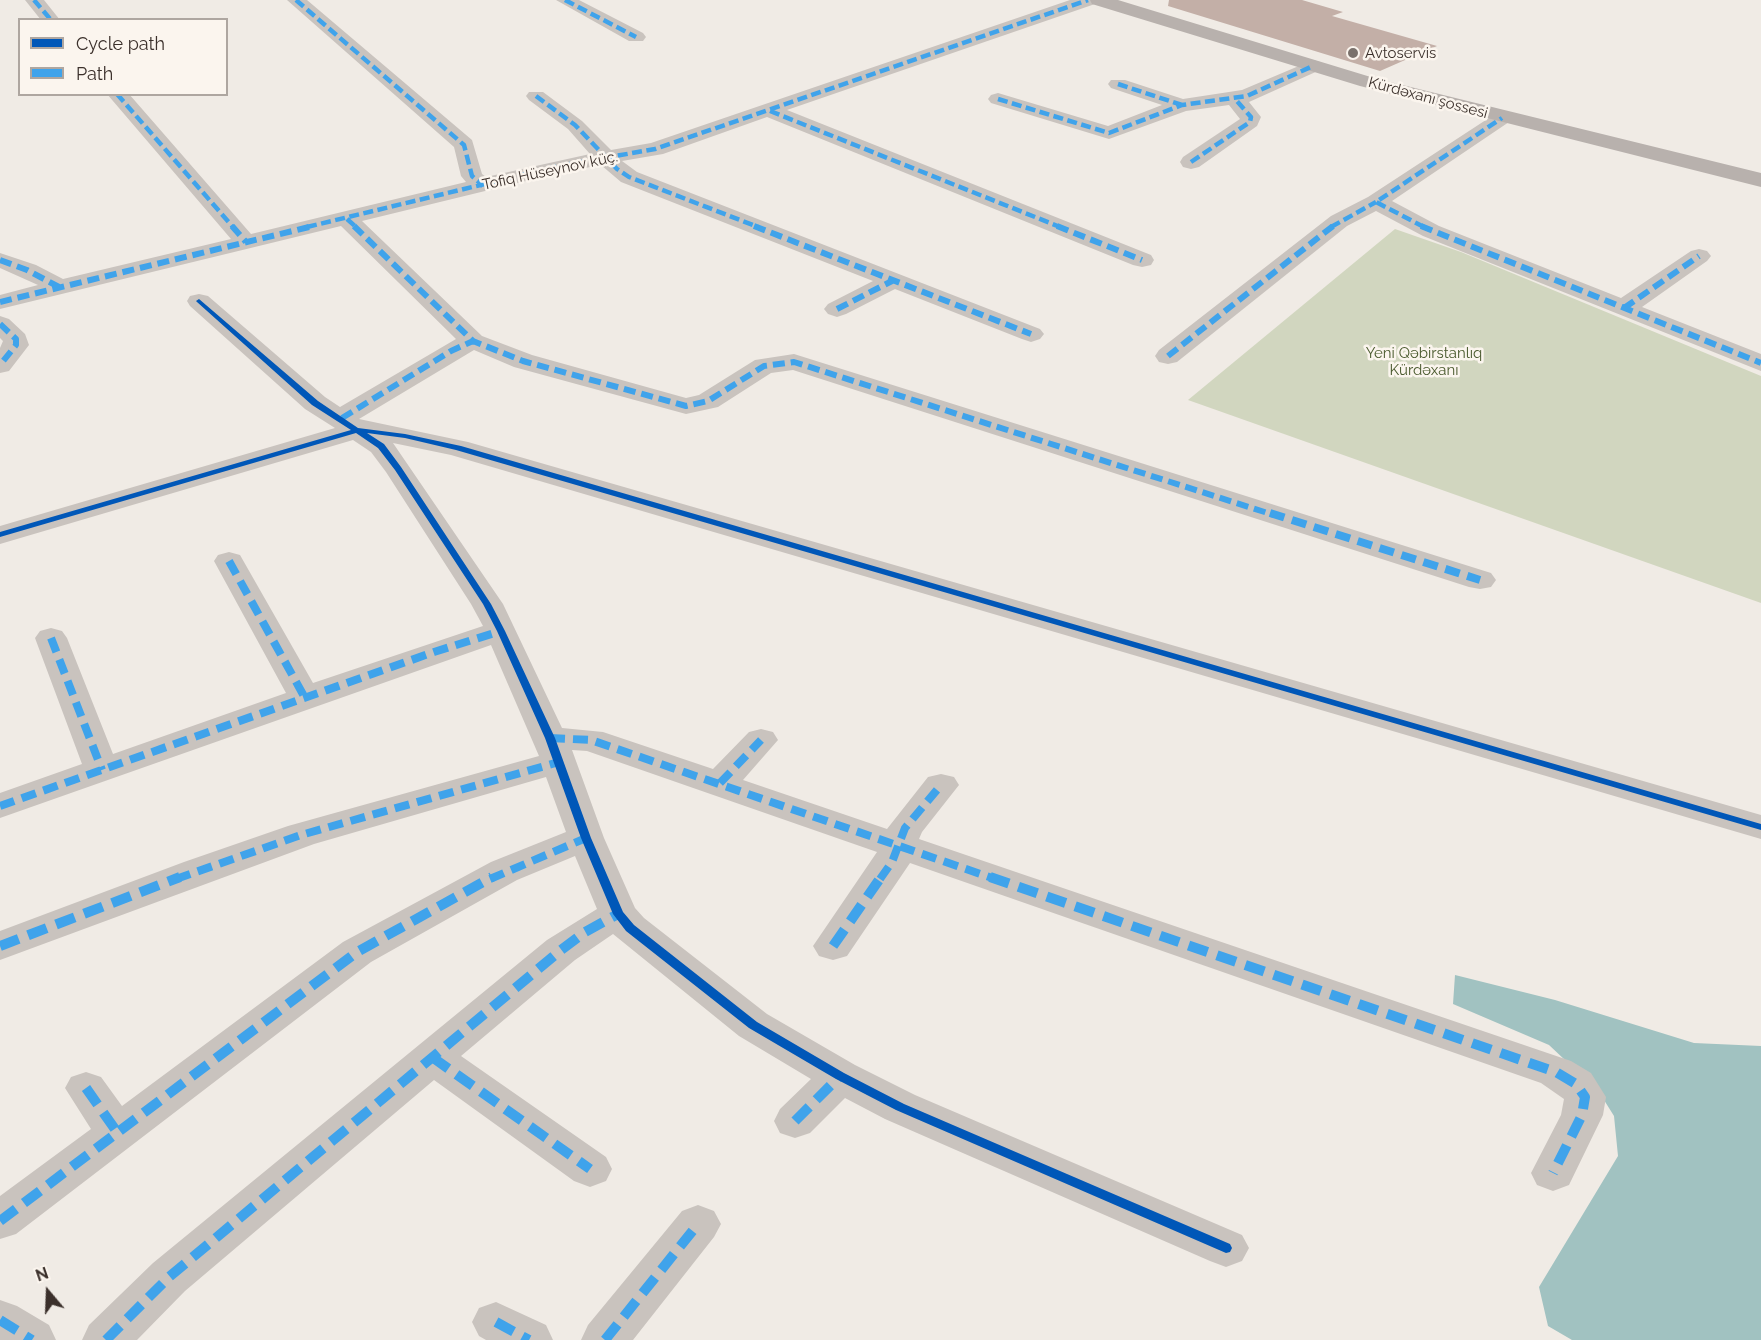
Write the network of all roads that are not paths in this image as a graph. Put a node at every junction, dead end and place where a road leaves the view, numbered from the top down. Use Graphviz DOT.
graph roads {
  1 [pos="34,0"];
  2 [pos="296,0"];
  3 [pos="565,0"];
  4 [pos="1088,0"];
  5 [pos="1099,0"];
  6 [pos="1125,0"];
  7 [pos="49,18"];
  8 [pos="636,37"];
  9 [pos="1313,66"];
  10 [pos="1118,84"];
  11 [pos="119,96"];
  12 [pos="536,96"];
  13 [pos="998,99"];
  14 [pos="1235,99"];
  15 [pos="1182,105"];
  16 [pos="770,111"];
  17 [pos="1502,118"];
  18 [pos="608,157"];
  19 [pos="1191,162"];
  20 [pos="1761,172"];
  21 [pos="1761,180"];
  22 [pos="483,186"];
  23 [pos="1376,202"];
  24 [pos="346,219"];
  25 [pos="246,242"];
  26 [pos="1699,256"];
  27 [pos="0,260"];
  28 [pos="1142,260"];
  29 [pos="894,280"];
  30 [pos="59,287"];
  31 [pos="199,301"];
  32 [pos="0,302"];
  33 [pos="1624,308"];
  34 [pos="837,309"];
  35 [pos="0,324"];
  36 [pos="1031,334"];
  37 [pos="473,341"];
  38 [pos="1168,356"];
  39 [pos="1761,363"];
  40 [pos="0,365"];
  41 [pos="350,424"];
  42 [pos="0,535"];
  43 [pos="229,561"];
  44 [pos="1480,580"];
  45 [pos="501,631"];
  46 [pos="51,638"];
  47 [pos="306,698"];
  48 [pos="761,740"];
  49 [pos="554,750"];
  50 [pos="102,770"];
  51 [pos="720,783"];
  52 [pos="941,785"];
  53 [pos="0,806"];
  54 [pos="1761,827"];
  55 [pos="586,838"];
  56 [pos="899,844"];
  57 [pos="618,914"];
  58 [pos="0,946"];
  59 [pos="833,946"];
  60 [pos="432,1057"];
  61 [pos="840,1076"];
  62 [pos="86,1088"];
  63 [pos="795,1121"];
  64 [pos="117,1132"];
  65 [pos="590,1169"];
  66 [pos="1553,1173"];
  67 [pos="0,1221"];
  68 [pos="698,1224"];
  69 [pos="1226,1248"];
  70 [pos="0,1320"];
  71 [pos="32,1340"];
  72 [pos="106,1340"];
  73 [pos="604,1340"];
  1 -- 7 [label="street"];
  2 -- 22 [label="street"];
  3 -- 8 [label="street"];
  4 -- 16 [label="street, Tofiq Hüseynov küç."];
  5 -- 9 [label="main road, Kürdəxanı şossesi"];
  6 -- 20 [label="main road, Kürdəxanı şossesi"];
  9 -- 14 [label="street"];
  9 -- 17 [label="main road, Kürdəxanı şossesi"];
  10 -- 15 [label="street"];
  11 -- 25 [label="street"];
  12 -- 18 [label="street"];
  13 -- 15 [label="street"];
  14 -- 15 [label="street"];
  14 -- 19 [label="street"];
  16 -- 18 [label="street, Tofiq Hüseynov küç."];
  16 -- 28 [label="street"];
  17 -- 21 [label="main road, Kürdəxanı şossesi"];
  17 -- 23 [label="street"];
  18 -- 22 [label="street, Tofiq Hüseynov küç."];
  18 -- 29 [label="street"];
  22 -- 24 [label="street, Tofiq Hüseynov küç."];
  23 -- 33 [label="street"];
  23 -- 38 [label="street"];
  24 -- 25 [label="street, Tofiq Hüseynov küç."];
  24 -- 37 [label="street"];
  25 -- 30 [label="street, Tofiq Hüseynov küç."];
  26 -- 33 [label="street"];
  27 -- 30 [label="street"];
  29 -- 34 [label="street"];
  29 -- 36 [label="street"];
  30 -- 32 [label="street, Tofiq Hüseynov küç."];
  31 -- 41 [label="street"];
  33 -- 39 [label="street"];
  35 -- 40 [label="street"];
  37 -- 41 [label="street"];
  37 -- 44 [label="street"];
  41 -- 42 [label="street"];
  41 -- 45 [label="street"];
  41 -- 54 [label="street"];
  43 -- 47 [label="street"];
  45 -- 47 [label="street"];
  45 -- 49 [label="street"];
  46 -- 50 [label="street"];
  47 -- 50 [label="street"];
  48 -- 51 [label="street"];
  49 -- 51 [label="street"];
  49 -- 55 [label="street"];
  49 -- 58 [label="street"];
  50 -- 53 [label="street"];
  51 -- 56 [label="street"];
  52 -- 56 [label="street"];
  55 -- 57 [label="street"];
  55 -- 64 [label="street"];
  56 -- 59 [label="street"];
  56 -- 66 [label="street"];
  57 -- 60 [label="street"];
  57 -- 61 [label="street"];
  60 -- 65 [label="street"];
  60 -- 72 [label="street"];
  61 -- 63 [label="street"];
  61 -- 69 [label="street"];
  62 -- 64 [label="street"];
  64 -- 67 [label="street"];
  68 -- 73 [label="street"];
  70 -- 71 [label="street"];
}
